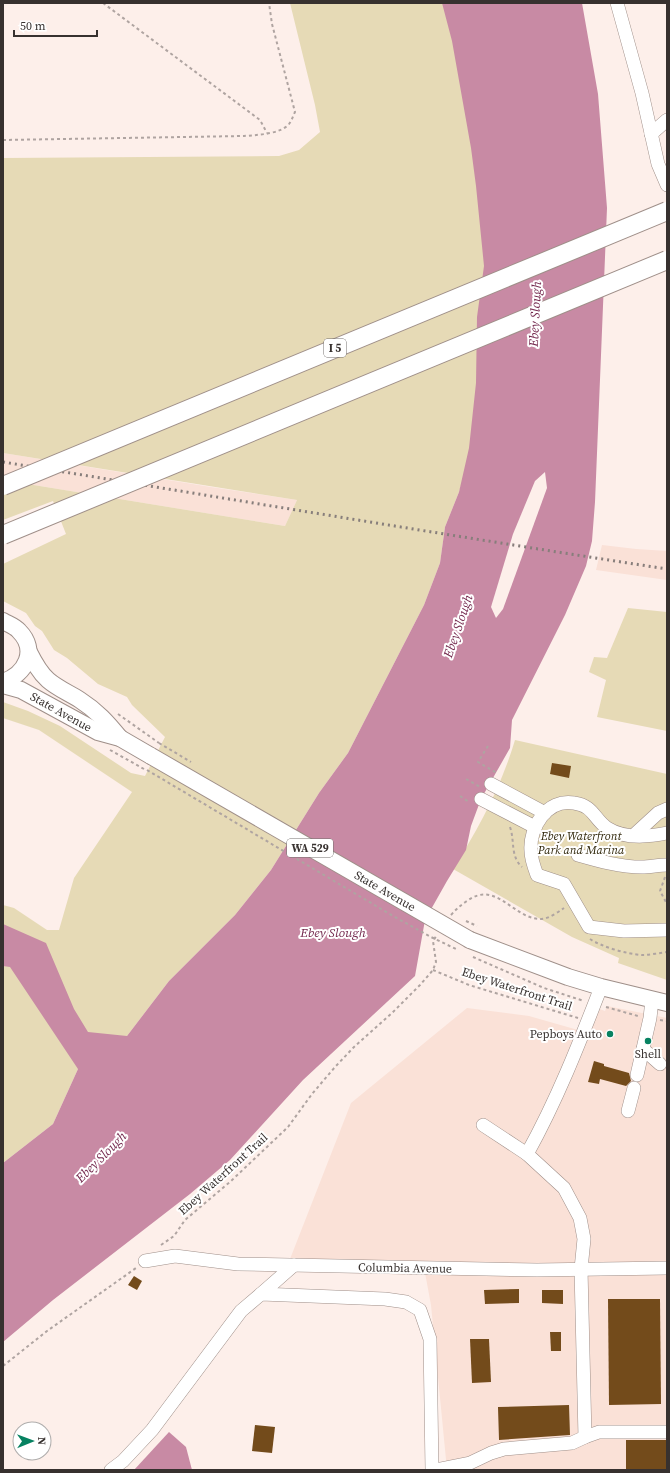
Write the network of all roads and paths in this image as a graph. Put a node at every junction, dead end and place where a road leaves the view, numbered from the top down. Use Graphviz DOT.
graph roads {
  1 [pos="103,3"];
  2 [pos="269,3"];
  3 [pos="617,3"];
  4 [pos="667,120"];
  5 [pos="267,133"];
  6 [pos="651,134"];
  7 [pos="3,140"];
  8 [pos="667,185"];
  9 [pos="667,211"];
  10 [pos="667,260"];
  11 [pos="3,486"];
  12 [pos="3,535"];
  13 [pos="5,623"];
  14 [pos="29,652"];
  15 [pos="3,682"];
  16 [pos="3,686"];
  17 [pos="117,713"];
  18 [pos="120,738"];
  19 [pos="488,746"];
  20 [pos="151,756"];
  21 [pos="494,779"];
  22 [pos="482,800"];
  23 [pos="667,809"];
  24 [pos="545,813"];
  25 [pos="535,828"];
  26 [pos="667,833"];
  27 [pos="634,836"];
  28 [pos="578,855"];
  29 [pos="667,865"];
  30 [pos="667,872"];
  31 [pos="569,904"];
  32 [pos="667,904"];
  33 [pos="450,917"];
  34 [pos="667,930"];
  35 [pos="437,935"];
  36 [pos="466,948"];
  37 [pos="433,970"];
  38 [pos="601,988"];
  39 [pos="659,1002"];
  40 [pos="587,1004"];
  41 [pos="581,1013"];
  42 [pos="650,1018"];
  43 [pos="667,1021"];
  44 [pos="643,1049"];
  45 [pos="660,1064"];
  46 [pos="637,1075"];
  47 [pos="634,1088"];
  48 [pos="628,1111"];
  49 [pos="483,1126"];
  50 [pos="527,1154"];
  51 [pos="145,1261"];
  52 [pos="294,1265"];
  53 [pos="667,1268"];
  54 [pos="581,1269"];
  55 [pos="261,1294"];
  56 [pos="3,1366"];
  57 [pos="667,1432"];
  58 [pos="585,1437"];
  59 [pos="111,1470"];
  60 [pos="434,1470"];
  1 -- 5 [label="path"];
  2 -- 5 [label="path"];
  3 -- 6 [label="street"];
  4 -- 6 [label="street"];
  5 -- 7 [label="path"];
  6 -- 8 [label="street"];
  9 -- 11 [label="highway, I 5, bridge"];
  10 -- 12 [label="highway, bridge"];
  13 -- 14 [label="main road, State Avenue"];
  14 -- 15 [label="main road"];
  14 -- 18 [label="main road, State Avenue"];
  16 -- 18 [label="main road, State Avenue"];
  17 -- 20 [label="path, Ebey Waterfront Trail"];
  18 -- 20 [label="main road, State Avenue"];
  19 -- 21 [label="path"];
  20 -- 36 [label="main road, State Avenue / WA 529, bridge"];
  20 -- 36 [label="path, Ebey Waterfront Trail, bridge"];
  21 -- 24 [label="street"];
  22 -- 25 [label="street"];
  23 -- 27 [label="street"];
  24 -- 25 [label="street"];
  24 -- 27 [label="street"];
  25 -- 34 [label="street"];
  26 -- 27 [label="street"];
  28 -- 29 [label="street"];
  30 -- 32 [label="path"];
  31 -- 33 [label="path"];
  35 -- 37 [label="path"];
  36 -- 38 [label="main road, State Avenue / WA 529"];
  36 -- 40 [label="path, Ebey Waterfront Trail"];
  37 -- 41 [label="path, Ebey Waterfront Trail"];
  37 -- 51 [label="path, Ebey Waterfront Trail"];
  38 -- 39 [label="main road, State Avenue / WA 529"];
  38 -- 40 [label="street"];
  39 -- 42 [label="street"];
  40 -- 42 [label="path, Ebey Waterfront Trail"];
  40 -- 50 [label="street"];
  42 -- 43 [label="path, Ebey Waterfront Trail"];
  42 -- 44 [label="street"];
  44 -- 45 [label="street"];
  44 -- 46 [label="street"];
  47 -- 48 [label="street"];
  49 -- 50 [label="street"];
  50 -- 54 [label="street"];
  51 -- 52 [label="street, Columbia Avenue"];
  51 -- 56 [label="path, Ebey Waterfront Trail"];
  52 -- 54 [label="street, Columbia Avenue"];
  52 -- 55 [label="street"];
  53 -- 54 [label="street, Columbia Avenue"];
  54 -- 58 [label="street"];
  55 -- 59 [label="street"];
  55 -- 60 [label="street"];
  57 -- 58 [label="street"];
  58 -- 60 [label="street"];
}
